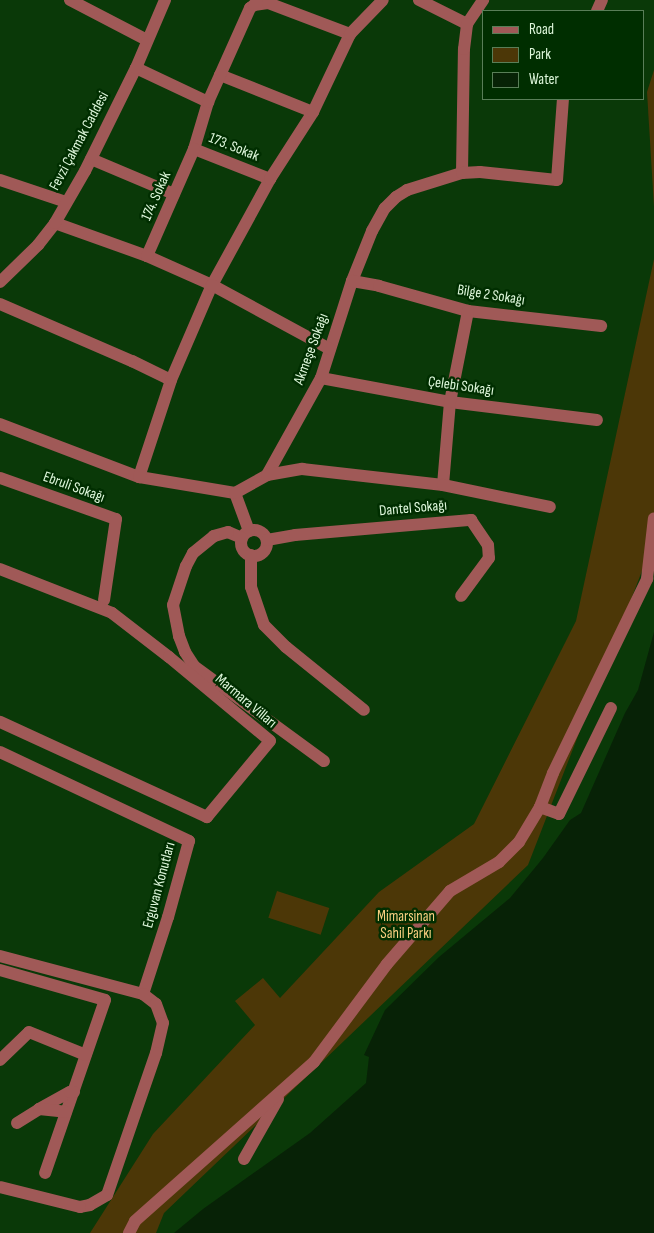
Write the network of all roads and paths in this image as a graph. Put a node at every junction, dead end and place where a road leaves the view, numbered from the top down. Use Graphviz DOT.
graph roads {
  1 [pos="70,0"];
  2 [pos="165,0"];
  3 [pos="383,0"];
  4 [pos="420,0"];
  5 [pos="483,0"];
  6 [pos="467,24"];
  7 [pos="350,34"];
  8 [pos="147,40"];
  9 [pos="136,68"];
  10 [pos="220,75"];
  11 [pos="563,100"];
  12 [pos="208,102"];
  13 [pos="313,112"];
  14 [pos="194,149"];
  15 [pos="91,159"];
  16 [pos="462,173"];
  17 [pos="270,179"];
  18 [pos="0,180"];
  19 [pos="174,194"];
  20 [pos="66,202"];
  21 [pos="55,223"];
  22 [pos="147,256"];
  23 [pos="352,281"];
  24 [pos="0,282"];
  25 [pos="212,285"];
  26 [pos="0,304"];
  27 [pos="468,311"];
  28 [pos="600,326"];
  29 [pos="330,349"];
  30 [pos="321,378"];
  31 [pos="171,380"];
  32 [pos="450,402"];
  33 [pos="597,420"];
  34 [pos="0,424"];
  35 [pos="267,475"];
  36 [pos="139,477"];
  37 [pos="0,478"];
  38 [pos="443,485"];
  39 [pos="235,493"];
  40 [pos="550,507"];
  41 [pos="654,518"];
  42 [pos="245,534"];
  43 [pos="266,540"];
  44 [pos="251,556"];
  45 [pos="0,569"];
  46 [pos="461,596"];
  47 [pos="104,600"];
  48 [pos="611,708"];
  49 [pos="364,710"];
  50 [pos="0,722"];
  51 [pos="0,752"];
  52 [pos="324,761"];
  53 [pos="540,806"];
  54 [pos="0,956"];
  55 [pos="0,970"];
  56 [pos="143,994"];
  57 [pos="86,1055"];
  58 [pos="0,1060"];
  59 [pos="284,1088"];
  60 [pos="74,1092"];
  61 [pos="40,1109"];
  62 [pos="66,1112"];
  63 [pos="17,1123"];
  64 [pos="244,1159"];
  65 [pos="45,1174"];
  66 [pos="0,1187"];
  67 [pos="129,1233"];
  1 -- 8 [label="street"];
  2 -- 8 [label="street, Fevzi Çakmak Caddesi"];
  3 -- 7 [label="street"];
  4 -- 6 [label="street"];
  5 -- 6 [label="street"];
  6 -- 16 [label="street"];
  7 -- 10 [label="street, 173. Sokak"];
  7 -- 13 [label="street"];
  8 -- 9 [label="street, Fevzi Çakmak Caddesi"];
  9 -- 12 [label="street"];
  9 -- 15 [label="street, Fevzi Çakmak Caddesi"];
  10 -- 12 [label="street, 173. Sokak"];
  10 -- 13 [label="street"];
  11 -- 16 [label="street, Akmeşe Sokağı"];
  12 -- 14 [label="street, 173. Sokak"];
  13 -- 17 [label="street"];
  14 -- 17 [label="street, 173. Sokak"];
  14 -- 19 [label="street, 174. Sokak"];
  15 -- 19 [label="street"];
  15 -- 20 [label="street, Fevzi Çakmak Caddesi"];
  16 -- 23 [label="street, Akmeşe Sokağı"];
  17 -- 25 [label="street"];
  18 -- 20 [label="street"];
  19 -- 22 [label="street, 174. Sokak"];
  20 -- 21 [label="street, Fevzi Çakmak Caddesi"];
  21 -- 22 [label="street"];
  21 -- 24 [label="street, Fevzi Çakmak Caddesi"];
  22 -- 25 [label="street"];
  23 -- 27 [label="street, Bilge 2 Sokağı"];
  23 -- 29 [label="street, Akmeşe Sokağı"];
  25 -- 29 [label="street"];
  25 -- 31 [label="street"];
  26 -- 31 [label="street"];
  27 -- 28 [label="street, Bilge 2 Sokağı"];
  27 -- 32 [label="street"];
  29 -- 30 [label="street, Akmeşe Sokağı"];
  30 -- 32 [label="street, Çelebi Sokağı"];
  30 -- 35 [label="street, Akmeşe Sokağı"];
  31 -- 36 [label="street"];
  32 -- 33 [label="street, Çelebi Sokağı"];
  32 -- 38 [label="street"];
  34 -- 36 [label="street"];
  35 -- 38 [label="street"];
  35 -- 39 [label="street"];
  36 -- 39 [label="street"];
  37 -- 47 [label="street, Ebruli Sokağı"];
  38 -- 40 [label="street"];
  39 -- 42 [label="street"];
  41 -- 53 [label="street"];
  42 -- 43 [label="street"];
  42 -- 44 [label="street"];
  42 -- 52 [label="street"];
  43 -- 44 [label="street"];
  43 -- 46 [label="street, Dantel Sokağı"];
  44 -- 49 [label="street"];
  45 -- 50 [label="street, Marmara Vilları"];
  48 -- 53 [label="street"];
  51 -- 56 [label="street, Erguvan Konutları"];
  53 -- 59 [label="street"];
  54 -- 56 [label="street"];
  55 -- 57 [label="street"];
  56 -- 66 [label="street"];
  57 -- 58 [label="street"];
  57 -- 60 [label="street"];
  59 -- 64 [label="street"];
  59 -- 67 [label="street"];
  60 -- 61 [label="street"];
  60 -- 62 [label="street"];
  61 -- 62 [label="street"];
  61 -- 63 [label="street"];
  62 -- 65 [label="street"];
}
